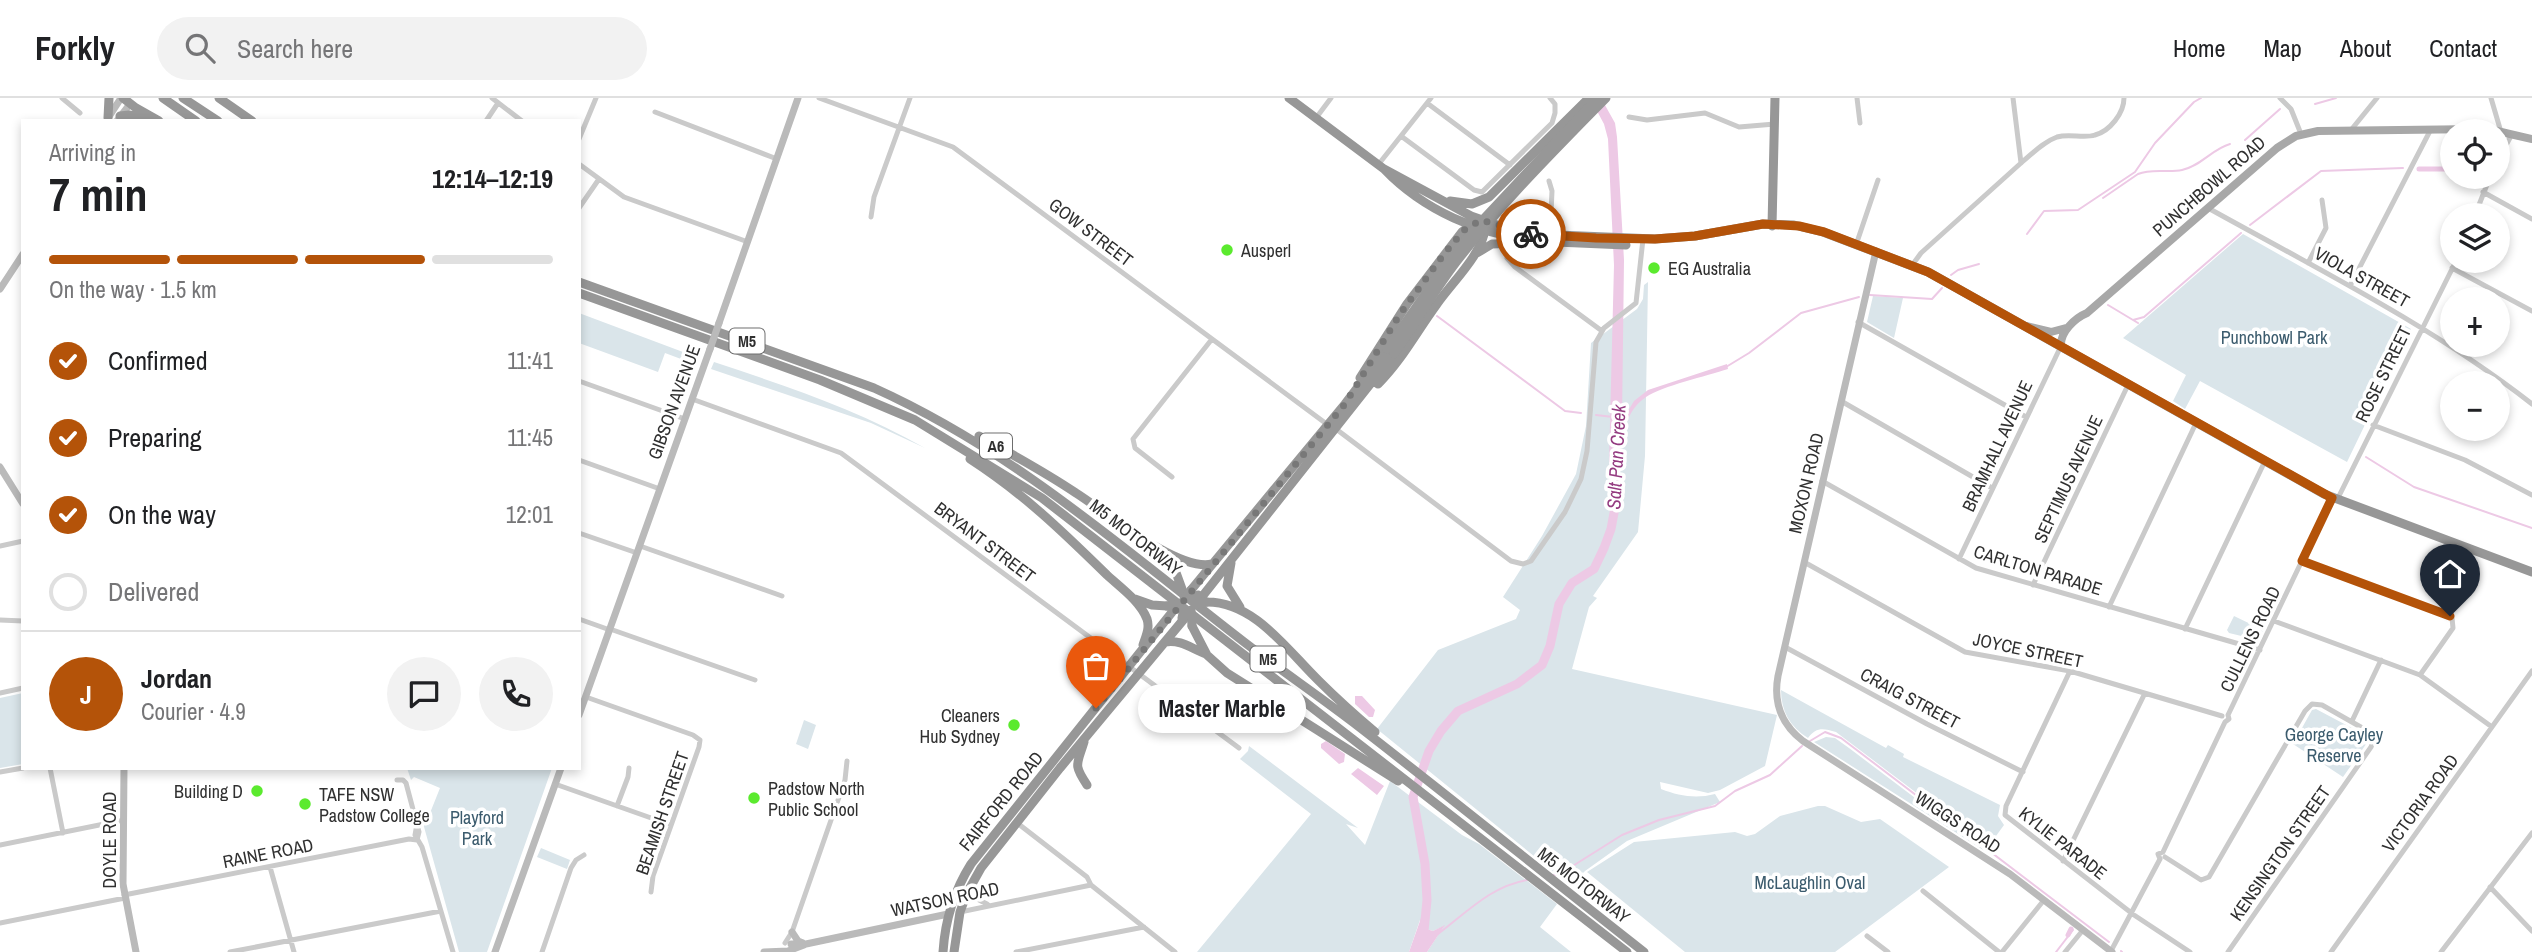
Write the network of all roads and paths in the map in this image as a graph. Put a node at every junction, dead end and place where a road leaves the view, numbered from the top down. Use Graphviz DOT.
graph roads {
  1 [pos="62,98"];
  2 [pos="109,98"];
  3 [pos="163,98"];
  4 [pos="183,98"];
  5 [pos="219,98"];
  6 [pos="492,98"];
  7 [pos="596,98"];
  8 [pos="797,98"];
  9 [pos="819,98"];
  10 [pos="910,98"];
  11 [pos="1289,98"];
  12 [pos="1331,98"];
  13 [pos="1550,98"];
  14 [pos="1589,98"];
  15 [pos="1597,98"];
  16 [pos="1606,98"];
  17 [pos="1776,98"];
  18 [pos="1857,98"];
  19 [pos="2013,98"];
  20 [pos="2124,98"];
  21 [pos="2280,98"];
  22 [pos="2376,98"];
  23 [pos="2491,98"];
  24 [pos="127,99"];
  25 [pos="1429,101"];
  26 [pos="498,103"];
  27 [pos="654,112"];
  28 [pos="80,113"];
  29 [pos="1629,117"];
  30 [pos="1316,118"];
  31 [pos="113,119"];
  32 [pos="148,119"];
  33 [pos="154,119"];
  34 [pos="193,119"];
  35 [pos="215,119"];
  36 [pos="249,119"];
  37 [pos="487,119"];
  38 [pos="519,119"];
  39 [pos="2495,119"];
  40 [pos="1860,123"];
  41 [pos="1774,124"];
  42 [pos="899,127"];
  43 [pos="2431,129"];
  44 [pos="2440,129"];
  45 [pos="2351,130"];
  46 [pos="581,134"];
  47 [pos="2301,134"];
  48 [pos="2512,134"];
  49 [pos="1401,136"];
  50 [pos="2510,138"];
  51 [pos="2532,139"];
  52 [pos="777,159"];
  53 [pos="2021,163"];
  54 [pos="1510,165"];
  55 [pos="581,166"];
  56 [pos="1381,167"];
  57 [pos="598,179"];
  58 [pos="1878,180"];
  59 [pos="1549,181"];
  60 [pos="2484,189"];
  61 [pos="2483,192"];
  62 [pos="1441,200"];
  63 [pos="2322,200"];
  64 [pos="2479,203"];
  65 [pos="581,205"];
  66 [pos="2208,208"];
  67 [pos="1450,216"];
  68 [pos="871,217"];
  69 [pos="2532,219"];
  70 [pos="1484,224"];
  71 [pos="1470,225"];
  72 [pos="1773,226"];
  73 [pos="1550,236"];
  74 [pos="1538,240"];
  75 [pos="748,242"];
  76 [pos="1611,242"];
  77 [pos="1643,242"];
  78 [pos="1856,245"];
  79 [pos="1876,251"];
  80 [pos="1444,254"];
  81 [pos="21,257"];
  82 [pos="1507,257"];
  83 [pos="1468,262"];
  84 [pos="2308,263"];
  85 [pos="1913,264"];
  86 [pos="2449,273"];
  87 [pos="2461,273"];
  88 [pos="581,283"];
  89 [pos="2350,286"];
  90 [pos="0,289"];
  91 [pos="581,294"];
  92 [pos="2532,311"];
  93 [pos="2087,313"];
  94 [pos="1858,322"];
  95 [pos="2026,326"];
  96 [pos="2068,327"];
  97 [pos="2422,327"];
  98 [pos="1602,331"];
  99 [pos="1212,339"];
  100 [pos="2061,345"];
  101 [pos="1391,352"];
  102 [pos="581,382"];
  103 [pos="2128,385"];
  104 [pos="1363,395"];
  105 [pos="692,400"];
  106 [pos="1841,401"];
  107 [pos="1345,404"];
  108 [pos="2532,404"];
  109 [pos="881,405"];
  110 [pos="913,407"];
  111 [pos="2026,417"];
  112 [pos="685,419"];
  113 [pos="2196,423"];
  114 [pos="2373,425"];
  115 [pos="1332,427"];
  116 [pos="581,461"];
  117 [pos="2265,461"];
  118 [pos="1,472"];
  119 [pos="1172,477"];
  120 [pos="1822,481"];
  121 [pos="1992,488"];
  122 [pos="660,489"];
  123 [pos="2532,495"];
  124 [pos="2335,499"];
  125 [pos="21,501"];
  126 [pos="581,534"];
  127 [pos="21,541"];
  128 [pos="0,546"];
  129 [pos="1157,548"];
  130 [pos="638,550"];
  131 [pos="1958,559"];
  132 [pos="1231,560"];
  133 [pos="2302,561"];
  134 [pos="1804,562"];
  135 [pos="1212,564"];
  136 [pos="2532,572"];
  137 [pos="2034,585"];
  138 [pos="1128,594"];
  139 [pos="782,596"];
  140 [pos="1187,604"];
  141 [pos="2109,607"];
  142 [pos="1244,611"];
  143 [pos="0,620"];
  144 [pos="581,620"];
  145 [pos="21,621"];
  146 [pos="2274,621"];
  147 [pos="610,629"];
  148 [pos="2185,629"];
  149 [pos="1165,642"];
  150 [pos="1785,647"];
  151 [pos="2260,650"];
  152 [pos="1207,655"];
  153 [pos="1138,656"];
  154 [pos="2381,660"];
  155 [pos="1134,670"];
  156 [pos="2070,671"];
  157 [pos="2532,671"];
  158 [pos="2420,675"];
  159 [pos="755,680"];
  160 [pos="21,688"];
  161 [pos="0,693"];
  162 [pos="2145,693"];
  163 [pos="584,695"];
  164 [pos="2225,718"];
  165 [pos="1784,722"];
  166 [pos="2352,722"];
  167 [pos="2492,727"];
  168 [pos="1086,736"];
  169 [pos="1385,745"];
  170 [pos="1239,748"];
  171 [pos="1374,760"];
  172 [pos="847,761"];
  173 [pos="21,768"];
  174 [pos="629,768"];
  175 [pos="50,770"];
  176 [pos="124,770"];
  177 [pos="560,770"];
  178 [pos="0,772"];
  179 [pos="2023,772"];
  180 [pos="397,780"];
  181 [pos="555,784"];
  182 [pos="1087,785"];
  183 [pos="617,806"];
  184 [pos="124,820"];
  185 [pos="1016,822"];
  186 [pos="671,825"];
  187 [pos="62,833"];
  188 [pos="2532,833"];
  189 [pos="417,840"];
  190 [pos="0,845"];
  191 [pos="584,855"];
  192 [pos="2162,856"];
  193 [pos="2063,861"];
  194 [pos="270,867"];
  195 [pos="1091,885"];
  196 [pos="971,886"];
  197 [pos="2490,887"];
  198 [pos="1923,891"];
  199 [pos="651,892"];
  200 [pos="125,897"];
  201 [pos="2044,900"];
  202 [pos="994,905"];
  203 [pos="441,911"];
  204 [pos="960,912"];
  205 [pos="2131,913"];
  206 [pos="948,914"];
  207 [pos="0,923"];
  208 [pos="1144,927"];
  209 [pos="2083,930"];
  210 [pos="2532,931"];
  211 [pos="792,932"];
  212 [pos="1867,936"];
  213 [pos="291,940"];
  214 [pos="806,944"];
  215 [pos="788,946"];
  216 [pos="768,951"];
  217 [pos="136,952"];
  218 [pos="230,952"];
  219 [pos="294,952"];
  220 [pos="453,952"];
  221 [pos="495,952"];
  222 [pos="542,952"];
  223 [pos="943,952"];
  224 [pos="954,952"];
  225 [pos="1016,952"];
  226 [pos="1175,952"];
  227 [pos="1627,952"];
  228 [pos="1644,952"];
  229 [pos="1888,952"];
  230 [pos="2000,952"];
  231 [pos="2065,952"];
  232 [pos="2112,952"];
  233 [pos="2190,952"];
  234 [pos="2228,952"];
  235 [pos="2331,952"];
  236 [pos="2441,952"];
  1 -- 28 [label="street"];
  2 -- 31 [label="highway"];
  3 -- 34 [label="highway"];
  4 -- 35 [label="highway"];
  5 -- 36 [label="highway"];
  6 -- 26 [label="street"];
  7 -- 46 [label="street"];
  8 -- 52 [label="main road, GIBSON AVENUE"];
  9 -- 42 [label="street, GOW STREET"];
  10 -- 42 [label="street"];
  11 -- 30 [label="highway"];
  12 -- 30 [label="street"];
  13 -- 54 [label="street"];
  14 -- 62 [label="highway"];
  15 -- 101 [label="highway, bridge"];
  16 -- 101 [label="highway, bridge"];
  17 -- 41 [label="highway"];
  18 -- 40 [label="street"];
  19 -- 53 [label="street"];
  20 -- 53 [label="street"];
  21 -- 47 [label="street"];
  22 -- 45 [label="street"];
  23 -- 39 [label="street"];
  24 -- 31 [label="main road"];
  24 -- 31 [label="main road"];
  24 -- 33 [label="highway"];
  25 -- 49 [label="street"];
  25 -- 54 [label="street"];
  26 -- 37 [label="street"];
  26 -- 38 [label="street"];
  27 -- 52 [label="street"];
  29 -- 41 [label="street"];
  30 -- 56 [label="highway"];
  31 -- 32 [label="highway"];
  41 -- 72 [label="highway"];
  42 -- 68 [label="street"];
  42 -- 99 [label="street, GOW STREET"];
  43 -- 44 [label="main road, PUNCHBOWL ROAD"];
  43 -- 45 [label="main road, PUNCHBOWL ROAD"];
  43 -- 89 [label="street"];
  45 -- 47 [label="main road, PUNCHBOWL ROAD"];
  47 -- 66 [label="main road, PUNCHBOWL ROAD"];
  48 -- 50 [label="street"];
  48 -- 51 [label="main road, PUNCHBOWL ROAD"];
  49 -- 54 [label="street"];
  49 -- 56 [label="street"];
  52 -- 75 [label="main road, GIBSON AVENUE"];
  53 -- 85 [label="street"];
  55 -- 57 [label="street"];
  56 -- 62 [label="highway"];
  56 -- 67 [label="highway"];
  57 -- 65 [label="street"];
  57 -- 75 [label="street"];
  58 -- 78 [label="street"];
  59 -- 73 [label="street"];
  60 -- 61 [label="street"];
  61 -- 64 [label="street"];
  61 -- 69 [label="street"];
  62 -- 70 [label="highway"];
  63 -- 84 [label="street"];
  66 -- 84 [label="street, VIOLA STREET"];
  66 -- 93 [label="main road, PUNCHBOWL ROAD"];
  67 -- 71 [label="highway"];
  67 -- 80 [label="highway"];
  70 -- 71 [label="highway"];
  70 -- 73 [label="highway"];
  70 -- 74 [label="highway"];
  70 -- 83 [label="highway"];
  71 -- 80 [label="highway"];
  72 -- 77 [label="highway"];
  72 -- 78 [label="highway"];
  73 -- 76 [label="highway"];
  74 -- 76 [label="highway"];
  74 -- 83 [label="highway"];
  75 -- 105 [label="main road, GIBSON AVENUE, bridge"];
  76 -- 77 [label="highway"];
  77 -- 98 [label="street"];
  78 -- 79 [label="highway"];
  79 -- 85 [label="highway"];
  79 -- 94 [label="main road, MOXON ROAD"];
  80 -- 107 [label="highway"];
  81 -- 90 [label="main road"];
  82 -- 98 [label="street"];
  83 -- 104 [label="highway"];
  84 -- 89 [label="street, VIOLA STREET"];
  85 -- 95 [label="highway"];
  86 -- 97 [label="street, ROSE STREET"];
  87 -- 92 [label="street"];
  88 -- 110 [label="highway, M5 MOTORWAY / M5"];
  89 -- 97 [label="street, VIOLA STREET"];
  91 -- 109 [label="highway, M5 MOTORWAY / M5"];
  93 -- 96 [label="main road, PUNCHBOWL ROAD"];
  93 -- 100 [label="main road, PUNCHBOWL ROAD"];
  94 -- 106 [label="main road, MOXON ROAD"];
  94 -- 111 [label="street"];
  95 -- 96 [label="main road"];
  95 -- 100 [label="highway"];
  96 -- 100 [label="main road"];
  97 -- 108 [label="street, VIOLA STREET"];
  97 -- 114 [label="street, ROSE STREET"];
  98 -- 115 [label="street, GOW STREET"];
  99 -- 115 [label="street, GOW STREET"];
  99 -- 119 [label="street"];
  100 -- 103 [label="highway"];
  100 -- 111 [label="street, BRAMHALL AVENUE"];
  101 -- 104 [label="highway"];
  101 -- 107 [label="highway"];
  102 -- 112 [label="street"];
  103 -- 113 [label="highway"];
  103 -- 137 [label="street, SEPTIMUS AVENUE"];
  104 -- 115 [label="highway"];
  105 -- 112 [label="main road, GIBSON AVENUE"];
  105 -- 155 [label="street, BRYANT STREET"];
  106 -- 120 [label="main road, MOXON ROAD"];
  106 -- 121 [label="street"];
  107 -- 115 [label="highway"];
  109 -- 138 [label="highway, M5"];
  109 -- 171 [label="highway, M5 MOTORWAY / M5"];
  110 -- 129 [label="highway, A6"];
  110 -- 169 [label="highway, M5 MOTORWAY / M5"];
  111 -- 121 [label="street, BRAMHALL AVENUE"];
  112 -- 122 [label="main road, GIBSON AVENUE"];
  113 -- 117 [label="highway"];
  113 -- 141 [label="street"];
  114 -- 123 [label="street"];
  114 -- 124 [label="street, ROSE STREET"];
  115 -- 132 [label="highway"];
  115 -- 135 [label="highway"];
  116 -- 122 [label="street"];
  117 -- 124 [label="highway"];
  117 -- 148 [label="street"];
  118 -- 125 [label="main road"];
  120 -- 131 [label="street, CARLTON PARADE"];
  120 -- 134 [label="main road, MOXON ROAD"];
  121 -- 131 [label="street, BRAMHALL AVENUE"];
  122 -- 130 [label="main road, GIBSON AVENUE"];
  124 -- 133 [label="street, CULLENS ROAD"];
  124 -- 136 [label="highway"];
  126 -- 130 [label="street"];
  127 -- 128 [label="street"];
  129 -- 135 [label="highway, A6"];
  129 -- 140 [label="highway, A6"];
  130 -- 139 [label="street"];
  130 -- 147 [label="main road, GIBSON AVENUE"];
  131 -- 137 [label="street, CARLTON PARADE"];
  132 -- 140 [label="highway"];
  132 -- 142 [label="highway, M5"];
  133 -- 146 [label="street, CULLENS ROAD"];
  133 -- 158 [label="street"];
  134 -- 150 [label="main road, MOXON ROAD"];
  134 -- 156 [label="street, JOYCE STREET"];
  135 -- 140 [label="highway"];
  137 -- 141 [label="street, CARLTON PARADE"];
  138 -- 140 [label="highway"];
  138 -- 153 [label="highway, M5"];
  140 -- 142 [label="highway, M5"];
  140 -- 149 [label="highway, FAIRFORD ROAD"];
  140 -- 152 [label="highway, A6, bridge"];
  140 -- 153 [label="highway, FAIRFORD ROAD"];
  140 -- 155 [label="highway"];
  141 -- 148 [label="street, CARLTON PARADE"];
  142 -- 169 [label="highway, M5"];
  143 -- 145 [label="street"];
  144 -- 147 [label="street"];
  146 -- 151 [label="street, CULLENS ROAD"];
  146 -- 154 [label="street"];
  147 -- 159 [label="street"];
  147 -- 163 [label="main road, GIBSON AVENUE"];
  148 -- 151 [label="street, CARLTON PARADE"];
  149 -- 152 [label="highway, A6"];
  149 -- 155 [label="highway, FAIRFORD ROAD"];
  150 -- 165 [label="main road, MOXON ROAD"];
  150 -- 179 [label="street, CRAIG STREET"];
  151 -- 164 [label="street, CULLENS ROAD"];
  152 -- 171 [label="highway, A6"];
  153 -- 155 [label="highway, FAIRFORD ROAD"];
  154 -- 158 [label="street"];
  154 -- 166 [label="street"];
  155 -- 168 [label="highway, FAIRFORD ROAD"];
  155 -- 170 [label="street, BRYANT STREET"];
  155 -- 206 [label="highway, FAIRFORD ROAD"];
  156 -- 162 [label="street, JOYCE STREET"];
  156 -- 179 [label="street, KYLIE PARADE"];
  157 -- 167 [label="street, VICTORIA ROAD"];
  158 -- 167 [label="street"];
  160 -- 161 [label="street"];
  162 -- 164 [label="street, JOYCE STREET"];
  162 -- 193 [label="street"];
  163 -- 186 [label="street, BEAMISH STREET"];
  164 -- 192 [label="street, CULLENS ROAD"];
  165 -- 201 [label="main road, WIGGS ROAD"];
  166 -- 192 [label="street"];
  166 -- 234 [label="street, KENSINGTON STREET"];
  167 -- 235 [label="street, VICTORIA ROAD"];
  168 -- 182 [label="highway"];
  168 -- 185 [label="highway, FAIRFORD ROAD"];
  169 -- 228 [label="highway, M5 MOTORWAY / M5"];
  171 -- 227 [label="highway, M5 MOTORWAY"];
  172 -- 211 [label="street"];
  173 -- 178 [label="street"];
  174 -- 183 [label="street"];
  175 -- 187 [label="street"];
  176 -- 184 [label="main road, DOYLE ROAD"];
  177 -- 181 [label="main road"];
  179 -- 193 [label="street, KYLIE PARADE"];
  180 -- 189 [label="street"];
  181 -- 183 [label="street"];
  181 -- 221 [label="main road"];
  183 -- 186 [label="street"];
  184 -- 187 [label="street"];
  184 -- 200 [label="main road, DOYLE ROAD"];
  185 -- 195 [label="street"];
  185 -- 196 [label="highway, FAIRFORD ROAD"];
  186 -- 199 [label="street, BEAMISH STREET"];
  187 -- 190 [label="street"];
  188 -- 197 [label="street"];
  189 -- 194 [label="street, RAINE ROAD"];
  189 -- 203 [label="street"];
  191 -- 222 [label="street"];
  192 -- 205 [label="street, CULLENS ROAD"];
  193 -- 205 [label="street, KYLIE PARADE"];
  194 -- 200 [label="street, RAINE ROAD"];
  194 -- 213 [label="street"];
  195 -- 202 [label="street, WATSON ROAD"];
  195 -- 208 [label="street"];
  196 -- 202 [label="street"];
  196 -- 204 [label="highway, FAIRFORD ROAD"];
  197 -- 210 [label="street"];
  197 -- 236 [label="street"];
  198 -- 230 [label="street"];
  200 -- 207 [label="street, RAINE ROAD"];
  200 -- 217 [label="main road, DOYLE ROAD"];
  201 -- 209 [label="main road, WIGGS ROAD"];
  201 -- 230 [label="street"];
  202 -- 204 [label="street, WATSON ROAD"];
  203 -- 213 [label="street"];
  203 -- 220 [label="street"];
  204 -- 206 [label="highway, WATSON ROAD"];
  204 -- 224 [label="highway, FAIRFORD ROAD"];
  205 -- 232 [label="street, CULLENS ROAD"];
  205 -- 233 [label="street"];
  206 -- 214 [label="main road, WATSON ROAD"];
  206 -- 223 [label="highway, FAIRFORD ROAD"];
  208 -- 225 [label="street"];
  208 -- 226 [label="street"];
  209 -- 231 [label="street"];
  209 -- 232 [label="main road, WIGGS ROAD"];
  211 -- 214 [label="main road"];
  211 -- 215 [label="street"];
  212 -- 229 [label="street"];
  213 -- 218 [label="street"];
  213 -- 219 [label="street"];
  214 -- 215 [label="main road, WATSON ROAD"];
  215 -- 216 [label="main road, WATSON ROAD"];
}
